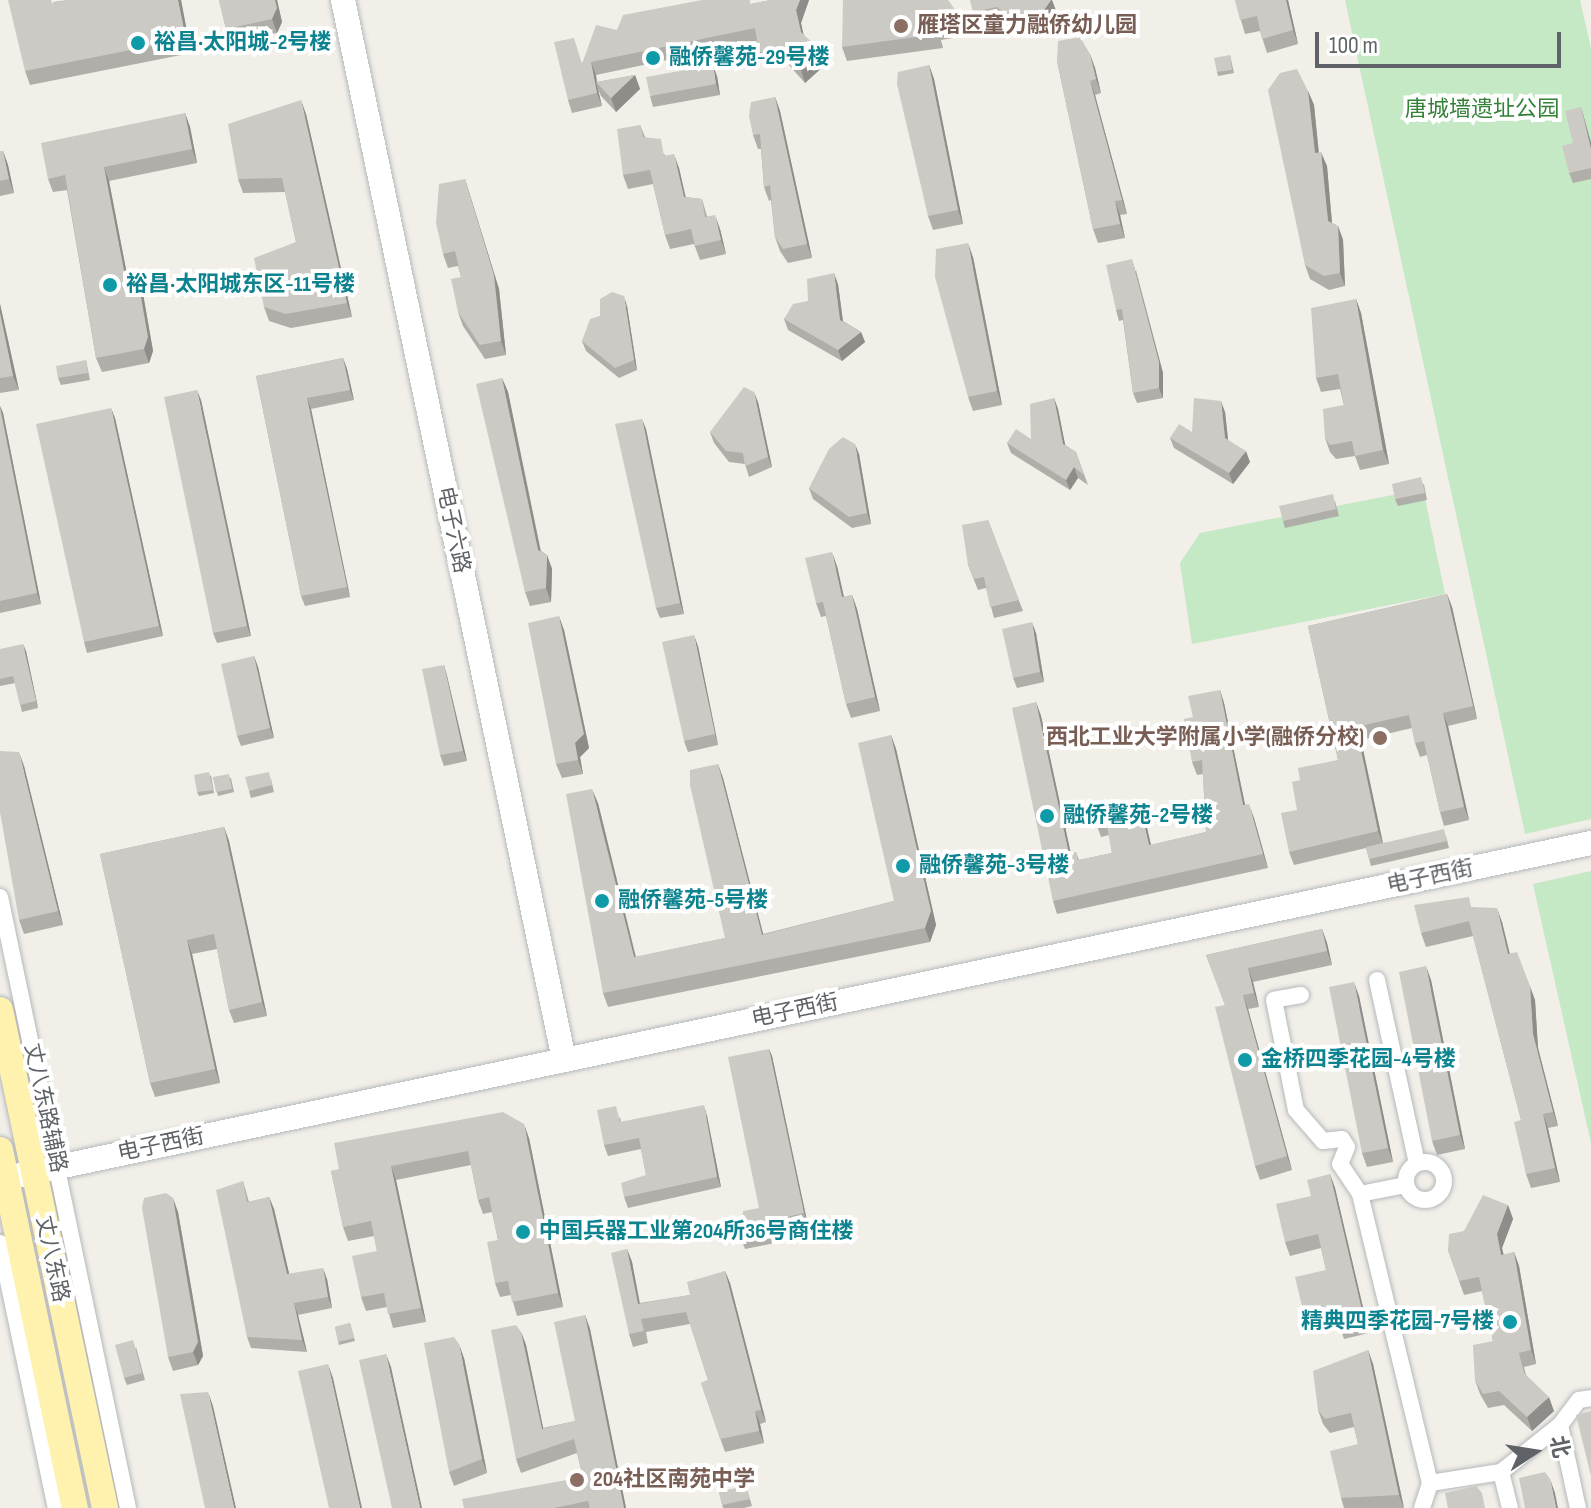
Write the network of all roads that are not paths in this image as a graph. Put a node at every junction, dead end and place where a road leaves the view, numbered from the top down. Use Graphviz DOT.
graph roads {
  1 [pos="343,0"];
  2 [pos="1591,843"];
  3 [pos="0,897"];
  4 [pos="1377,980"];
  5 [pos="1301,995"];
  6 [pos="0,1010"];
  7 [pos="564,1060"];
  8 [pos="0,1150"];
  9 [pos="1417,1163"];
  10 [pos="46,1169"];
  11 [pos="3,1179"];
  12 [pos="1406,1185"];
  13 [pos="1360,1194"];
  14 [pos="0,1243"];
  15 [pos="1591,1398"];
  16 [pos="1560,1425"];
  17 [pos="1501,1472"];
  18 [pos="1430,1483"];
  19 [pos="56,1508"];
  20 [pos="75,1508"];
  21 [pos="105,1508"];
  22 [pos="128,1508"];
  23 [pos="1422,1508"];
  24 [pos="1510,1508"];
  25 [pos="1578,1508"];
  1 -- 7 [label="street, 电子六路"];
  2 -- 7 [label="street, 电子西街"];
  3 -- 10 [label="street, 丈八东路辅路"];
  4 -- 9 [label="street"];
  5 -- 13 [label="street"];
  6 -- 10 [label="main road, 丈八东路"];
  7 -- 10 [label="street, 电子西街"];
  8 -- 11 [label="main road, 丈八东路"];
  9 -- 12 [label="street"];
  9 -- 12 [label="street"];
  10 -- 11 [label="street, 电子西街"];
  10 -- 21 [label="main road, 丈八东路"];
  10 -- 22 [label="street, 丈八东路辅路"];
  11 -- 20 [label="main road, 丈八东路"];
  12 -- 13 [label="street"];
  13 -- 18 [label="street"];
  14 -- 19 [label="street"];
  15 -- 16 [label="street"];
  16 -- 17 [label="street"];
  16 -- 25 [label="street"];
  17 -- 18 [label="street"];
  17 -- 24 [label="street"];
  18 -- 23 [label="street"];
}
